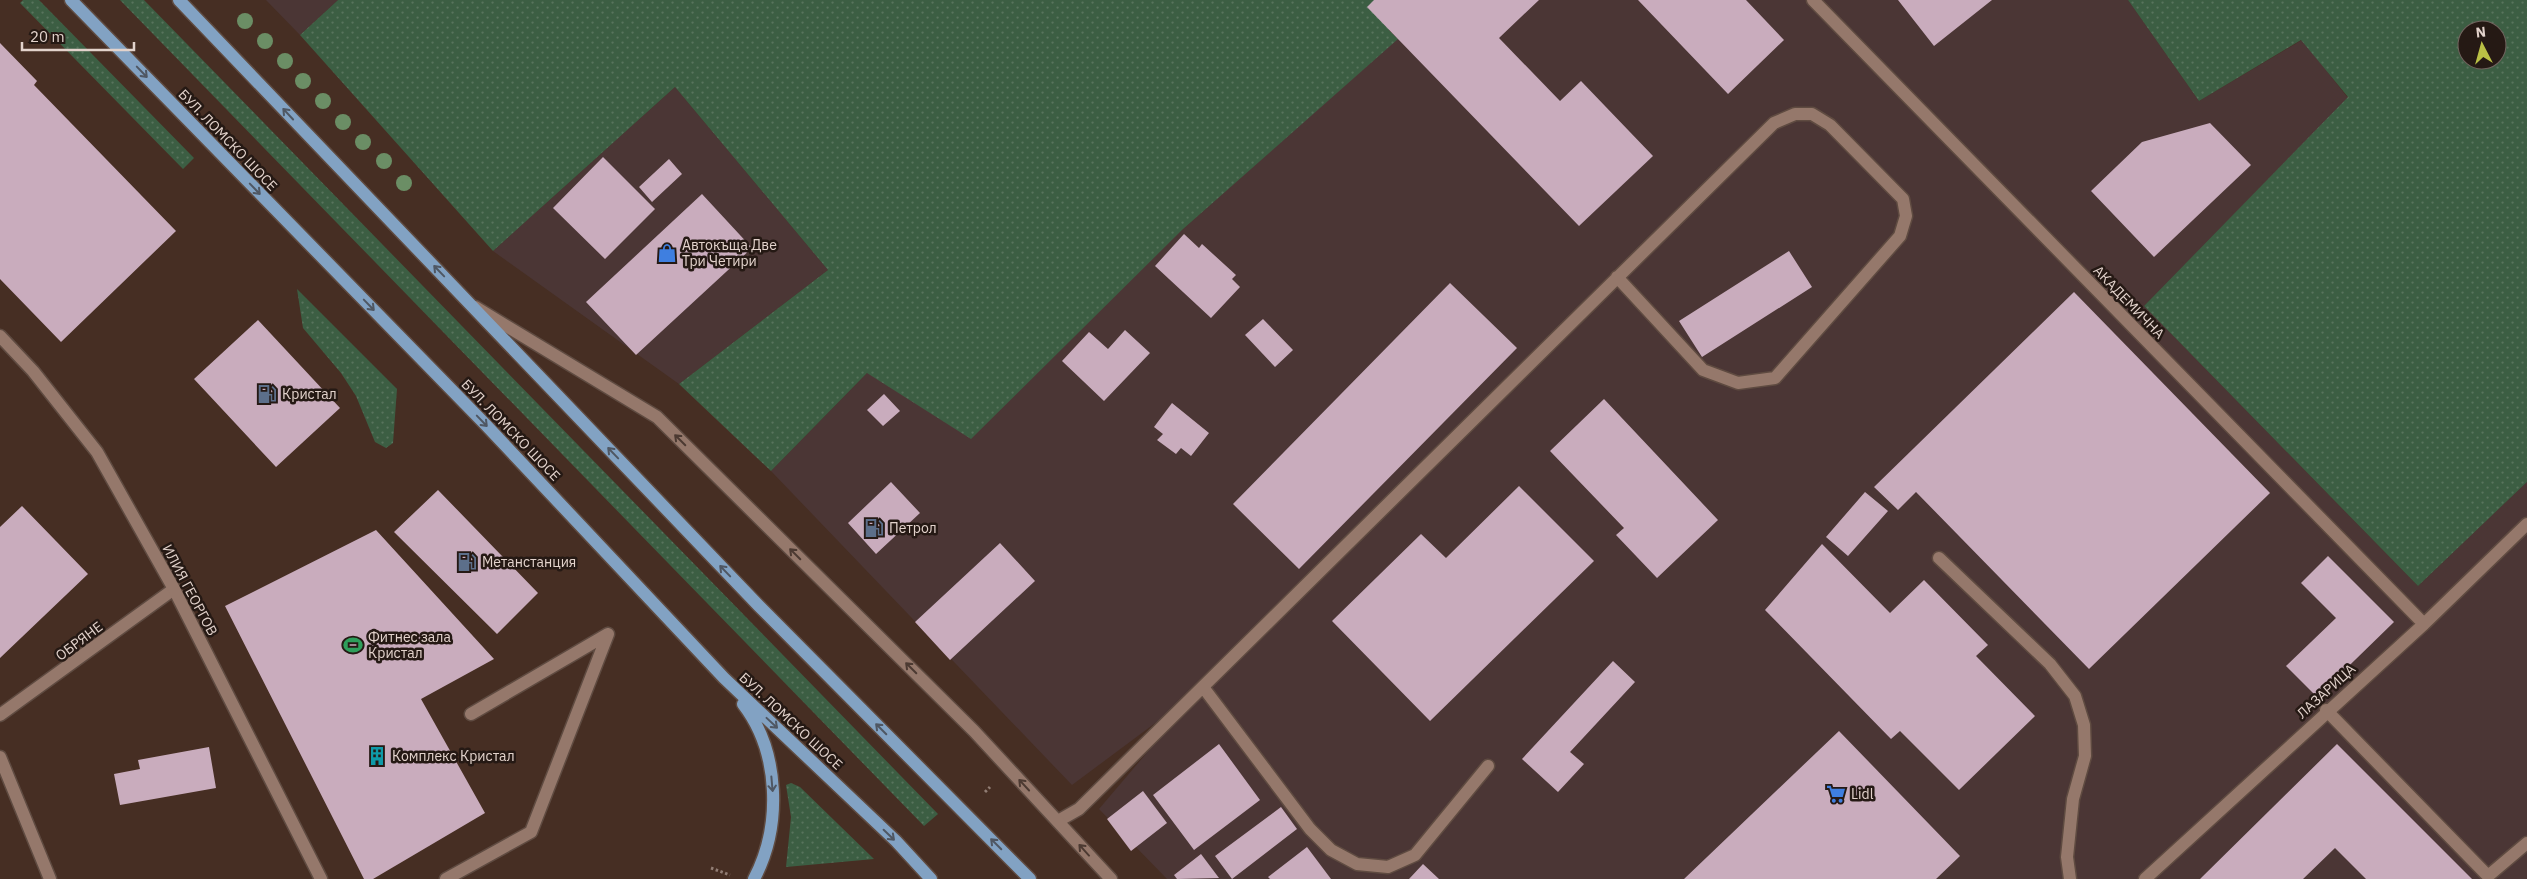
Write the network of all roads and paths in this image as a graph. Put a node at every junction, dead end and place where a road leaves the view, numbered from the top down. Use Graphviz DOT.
graph roads {
  1 [pos="71,0"];
  2 [pos="179,0"];
  3 [pos="1813,0"];
  4 [pos="1617,277"];
  5 [pos="473,306"];
  6 [pos="0,336"];
  7 [pos="2527,524"];
  8 [pos="1939,558"];
  9 [pos="174,589"];
  10 [pos="2424,624"];
  11 [pos="724,678"];
  12 [pos="1203,687"];
  13 [pos="2326,710"];
  14 [pos="471,714"];
  15 [pos="0,715"];
  16 [pos="0,757"];
  17 [pos="1488,766"];
  18 [pos="1058,820"];
  19 [pos="2527,843"];
  20 [pos="711,868"];
  21 [pos="733,876"];
  22 [pos="50,879"];
  23 [pos="321,879"];
  24 [pos="446,879"];
  25 [pos="754,879"];
  26 [pos="931,879"];
  27 [pos="1030,879"];
  28 [pos="1111,879"];
  29 [pos="2070,879"];
  30 [pos="2145,879"];
  1 -- 11 [label="main road, БУЛ. ЛОМСКО ШОСЕ, one-way"];
  5 -- 2 [label="main road, one-way"];
  3 -- 10 [label="street, АКАДЕМИЧНА"];
  4 -- 4 [label="street"];
  4 -- 12 [label="street"];
  18 -- 5 [label="street, one-way"];
  27 -- 5 [label="main road, one-way"];
  6 -- 9 [label="street, ИЛИЯ ГЕОРГОВ"];
  7 -- 10 [label="street, ЛАЗАРИЦА"];
  8 -- 29 [label="street"];
  9 -- 15 [label="street, ОБРЯНЕ"];
  9 -- 23 [label="street, ИЛИЯ ГЕОРГОВ"];
  10 -- 13 [label="street, ЛАЗАРИЦА"];
  11 -- 25 [label="main road, one-way"];
  11 -- 26 [label="main road, БУЛ. ЛОМСКО ШОСЕ, one-way"];
  12 -- 17 [label="street"];
  12 -- 18 [label="street"];
  13 -- 19 [label="street"];
  13 -- 30 [label="street, ЛАЗАРИЦА"];
  14 -- 24 [label="street"];
  16 -- 22 [label="street"];
  28 -- 18 [label="street, one-way"];
  20 -- 21 [label="path"];
}
